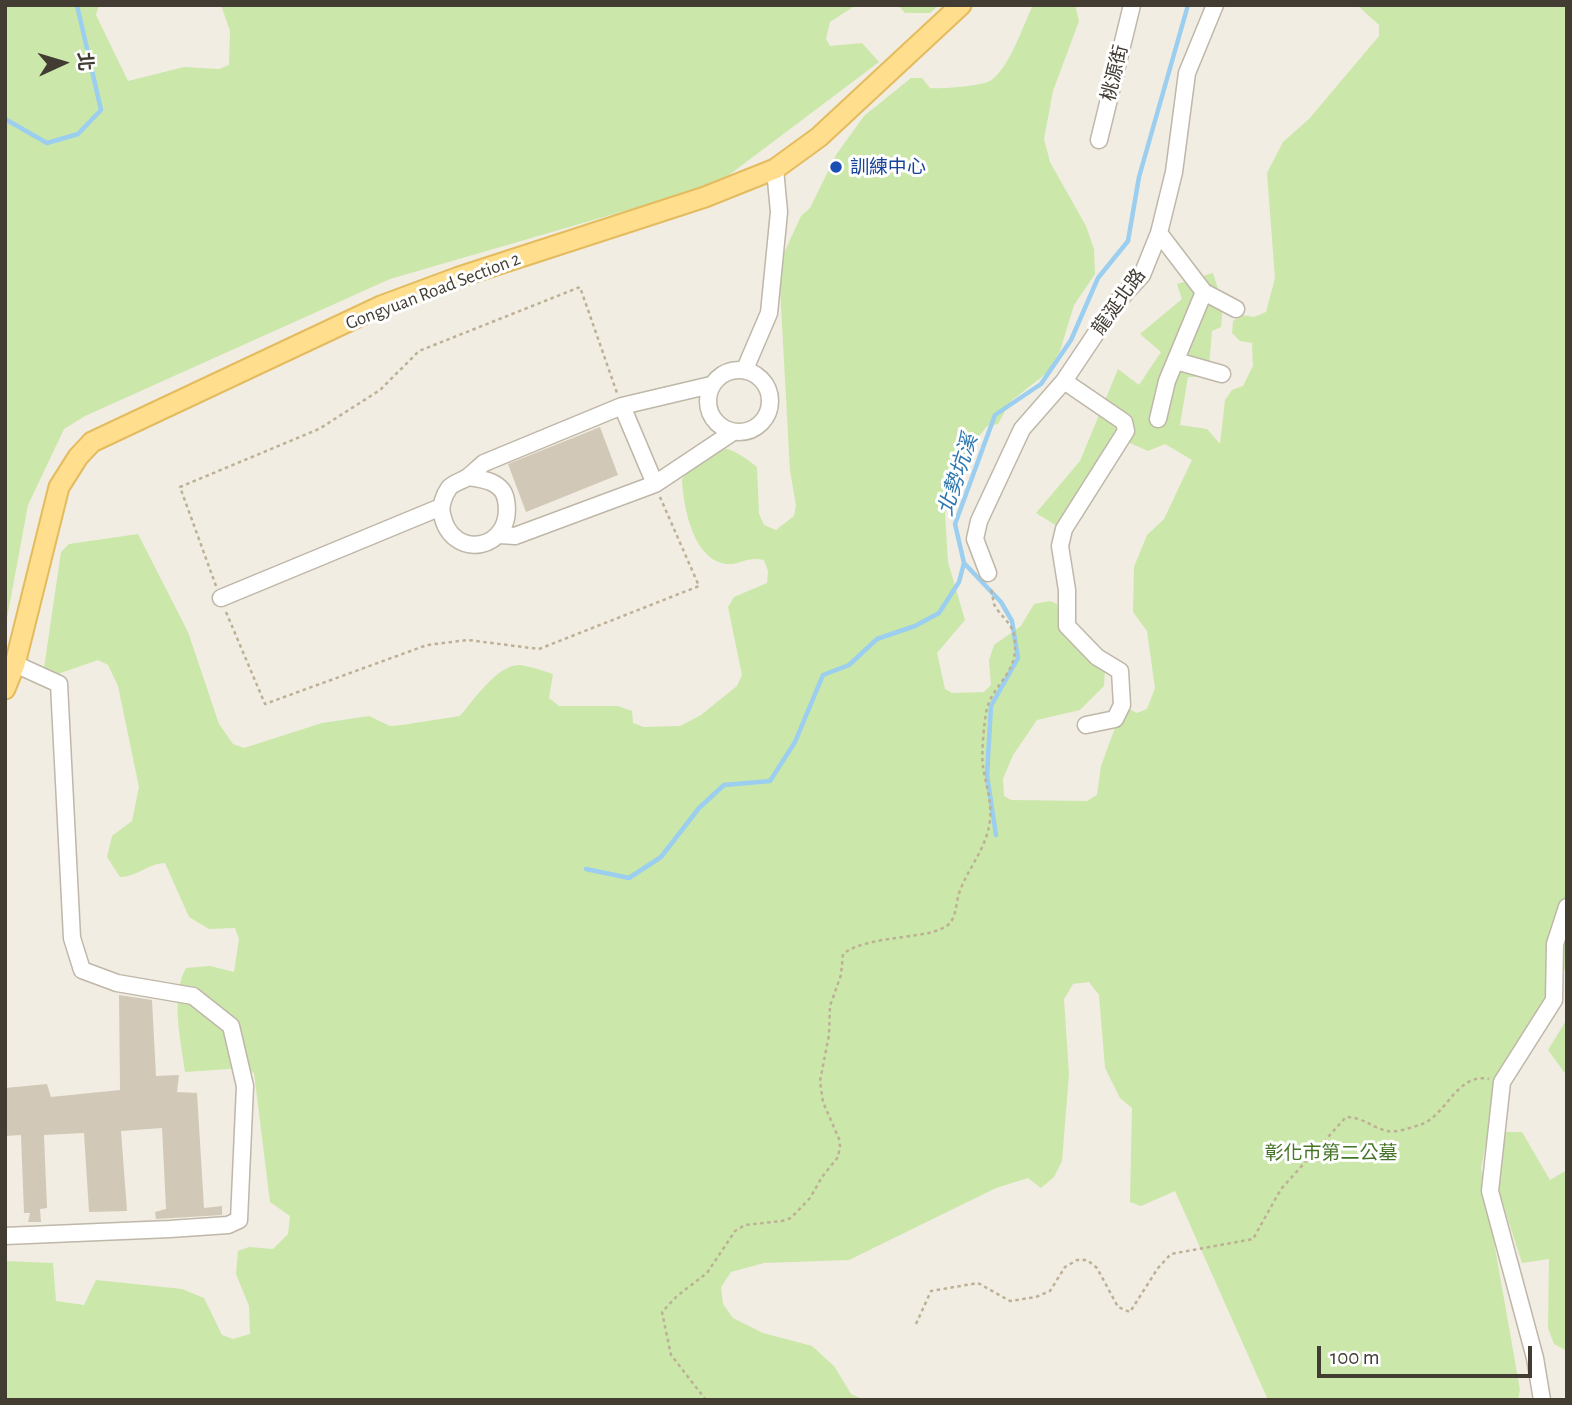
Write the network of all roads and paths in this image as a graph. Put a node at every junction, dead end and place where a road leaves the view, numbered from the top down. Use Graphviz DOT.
graph roads {
  1 [pos="961,5"];
  2 [pos="1132,5"];
  3 [pos="1228,5"];
  4 [pos="1215,6"];
  5 [pos="1099,140"];
  6 [pos="775,169"];
  7 [pos="1158,233"];
  8 [pos="1204,292"];
  9 [pos="1236,309"];
  10 [pos="1176,361"];
  11 [pos="746,369"];
  12 [pos="1222,374"];
  13 [pos="1065,380"];
  14 [pos="711,385"];
  15 [pos="622,407"];
  16 [pos="1158,419"];
  17 [pos="733,432"];
  18 [pos="468,477"];
  19 [pos="655,484"];
  20 [pos="440,507"];
  21 [pos="500,534"];
  22 [pos="988,573"];
  23 [pos="221,598"];
  24 [pos="15,664"];
  25 [pos="5,689"];
  26 [pos="1086,725"];
  27 [pos="1567,907"];
  28 [pos="1502,1083"];
  29 [pos="5,1236"];
  30 [pos="916,1324"];
  31 [pos="706,1400"];
  32 [pos="1542,1400"];
  1 -- 6 [label="main road, Gongyuan Road Section 2"];
  2 -- 5 [label="street, 桃源街"];
  3 -- 4 [label="street, 龍涎北路"];
  4 -- 7 [label="street, 龍涎北路"];
  6 -- 11 [label="street"];
  6 -- 24 [label="main road, Gongyuan Road Section 2"];
  7 -- 8 [label="street"];
  7 -- 13 [label="street, 龍涎北路"];
  8 -- 9 [label="street"];
  8 -- 10 [label="street"];
  10 -- 12 [label="street"];
  10 -- 16 [label="street"];
  11 -- 14 [label="street"];
  11 -- 17 [label="street"];
  13 -- 22 [label="street, 龍涎北路"];
  13 -- 26 [label="street"];
  14 -- 15 [label="street"];
  14 -- 17 [label="street"];
  15 -- 18 [label="street"];
  15 -- 19 [label="street"];
  15 -- 23 [label="path"];
  17 -- 19 [label="street"];
  18 -- 20 [label="street"];
  18 -- 21 [label="street"];
  19 -- 21 [label="street"];
  19 -- 23 [label="path"];
  20 -- 21 [label="street"];
  20 -- 23 [label="street"];
  22 -- 31 [label="path"];
  24 -- 25 [label="main road, Gongyuan Road Section 2"];
  24 -- 29 [label="street"];
  27 -- 28 [label="street"];
  28 -- 30 [label="path"];
  28 -- 32 [label="street"];
}
